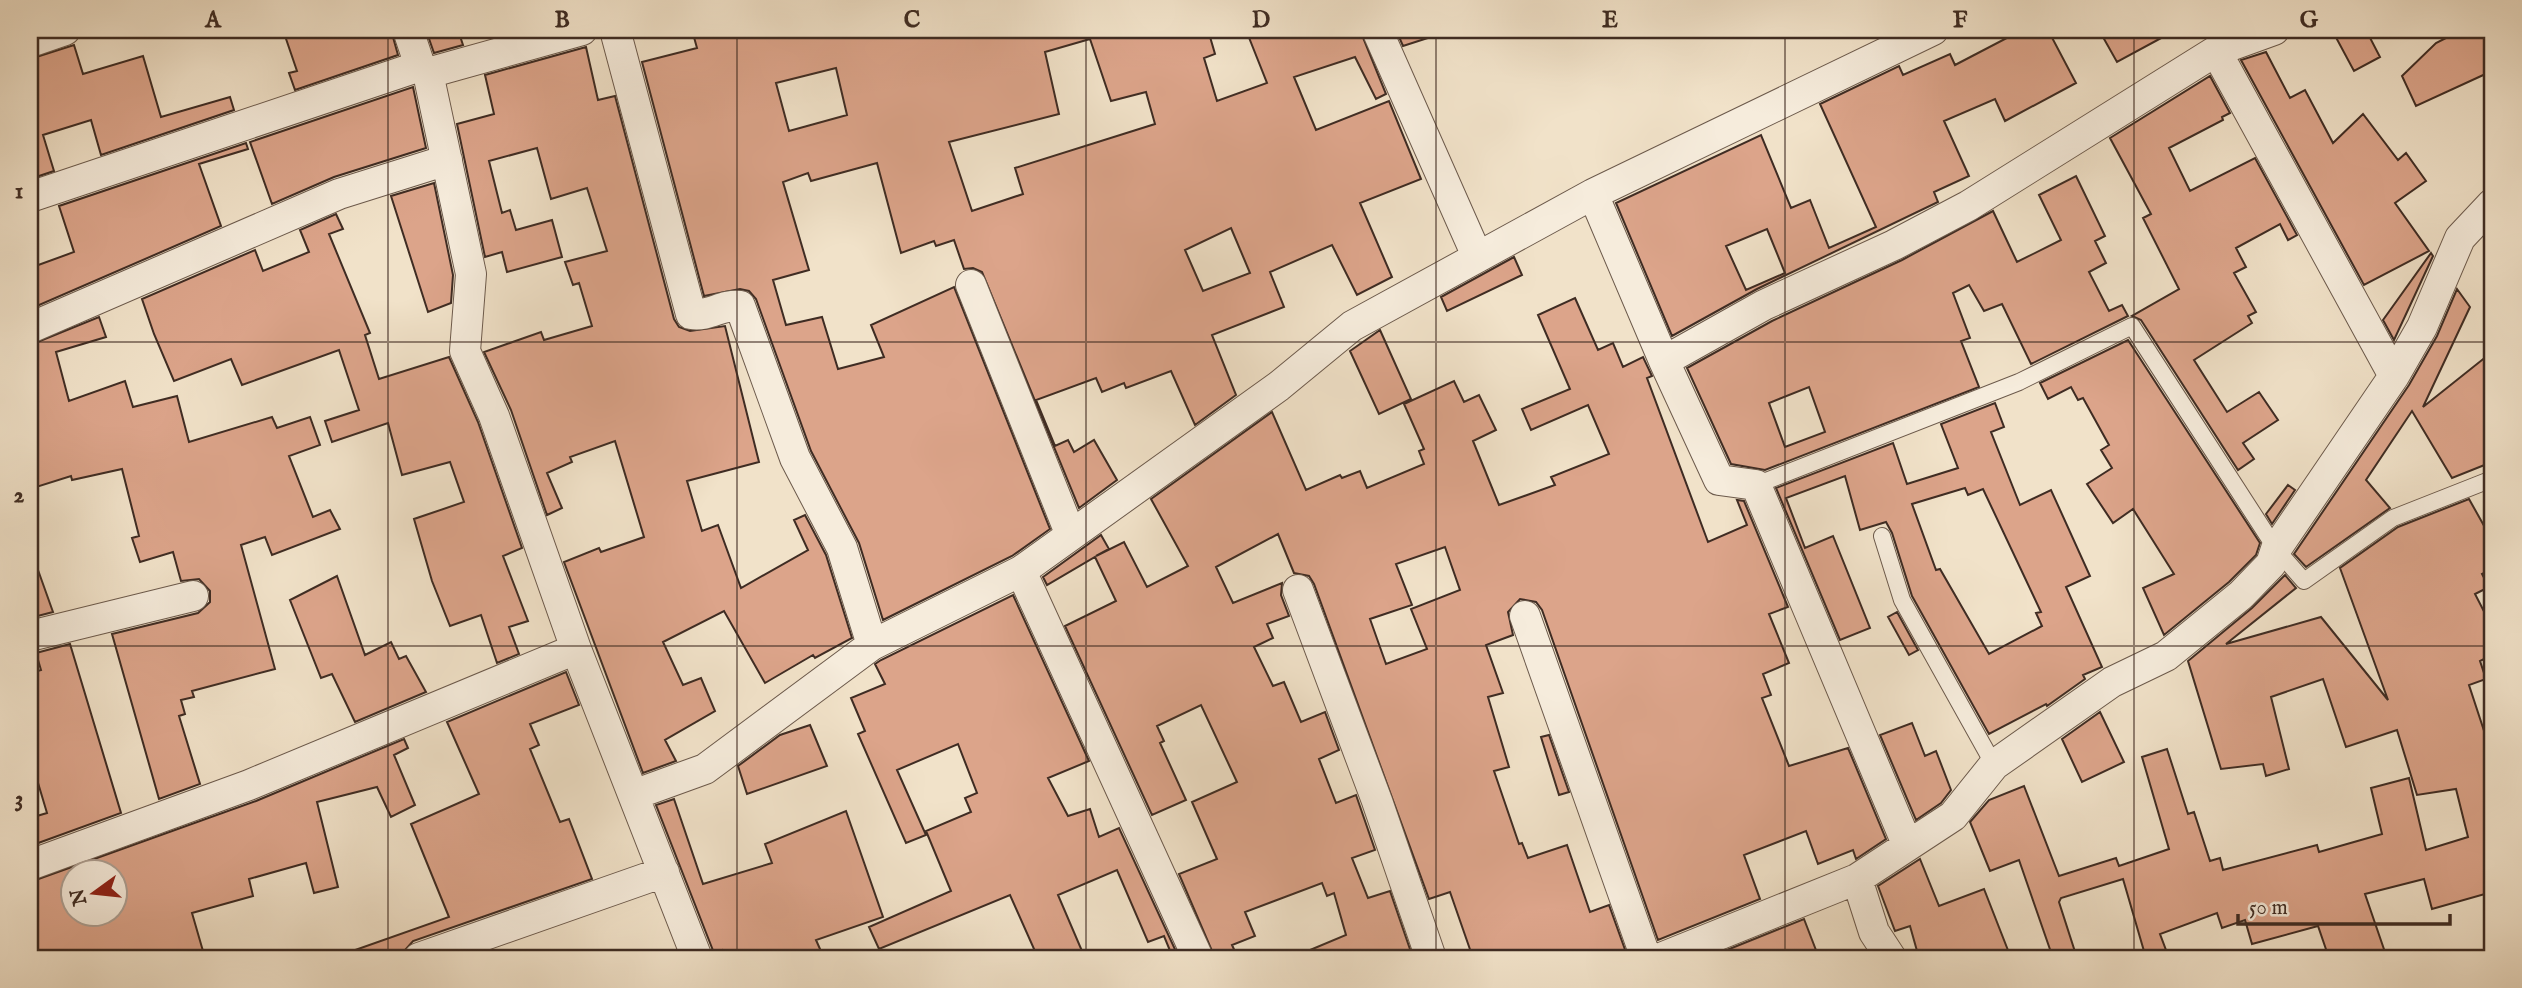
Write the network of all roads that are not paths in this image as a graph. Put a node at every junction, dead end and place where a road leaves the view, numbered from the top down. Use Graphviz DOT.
graph roads {
  1 [pos="65,30"];
  2 [pos="408,30"];
  3 [pos="582,30"];
  4 [pos="615,30"];
  5 [pos="1377,30"];
  6 [pos="1933,30"];
  7 [pos="2274,30"];
  8 [pos="30,42"];
  9 [pos="2216,51"];
  10 [pos="424,69"];
  11 [pos="447,160"];
  12 [pos="1593,194"];
  13 [pos="30,197"];
  14 [pos="2492,204"];
  15 [pos="1476,256"];
  16 [pos="971,285"];
  17 [pos="30,328"];
  18 [pos="1664,360"];
  19 [pos="2394,376"];
  20 [pos="2492,479"];
  21 [pos="1756,485"];
  22 [pos="1070,533"];
  23 [pos="1882,536"];
  24 [pos="2276,549"];
  25 [pos="1021,571"];
  26 [pos="1298,590"];
  27 [pos="194,596"];
  28 [pos="1525,616"];
  29 [pos="30,636"];
  30 [pos="872,645"];
  31 [pos="576,649"];
  32 [pos="1994,765"];
  33 [pos="635,794"];
  34 [pos="1907,844"];
  35 [pos="30,865"];
  36 [pos="664,873"];
  37 [pos="1857,879"];
  38 [pos="1691,952"];
  39 [pos="419,958"];
  40 [pos="697,958"];
  41 [pos="1198,958"];
  42 [pos="1431,958"];
  43 [pos="1646,958"];
  44 [pos="1661,958"];
  45 [pos="1891,958"];
  1 -- 8 [label="street"];
  2 -- 10 [label="street"];
  3 -- 10 [label="street"];
  4 -- 30 [label="street"];
  5 -- 15 [label="street"];
  6 -- 12 [label="street"];
  7 -- 9 [label="street"];
  9 -- 18 [label="street"];
  9 -- 19 [label="street"];
  10 -- 11 [label="street"];
  10 -- 13 [label="street"];
  11 -- 17 [label="street"];
  11 -- 31 [label="street"];
  12 -- 15 [label="street"];
  12 -- 18 [label="street"];
  14 -- 19 [label="street"];
  15 -- 22 [label="street"];
  16 -- 22 [label="street"];
  18 -- 21 [label="street"];
  19 -- 24 [label="street"];
  20 -- 24 [label="lane"];
  21 -- 24 [label="lane"];
  21 -- 34 [label="street"];
  22 -- 25 [label="street"];
  23 -- 32 [label="lane"];
  24 -- 32 [label="street"];
  25 -- 30 [label="street"];
  25 -- 41 [label="street"];
  26 -- 42 [label="street"];
  27 -- 29 [label="street"];
  28 -- 43 [label="street"];
  30 -- 33 [label="street"];
  31 -- 33 [label="street"];
  31 -- 35 [label="street"];
  32 -- 34 [label="street"];
  33 -- 36 [label="street"];
  34 -- 37 [label="street"];
  36 -- 39 [label="street"];
  36 -- 40 [label="street"];
  37 -- 38 [label="street"];
  37 -- 45 [label="street"];
  38 -- 44 [label="street"];
}
